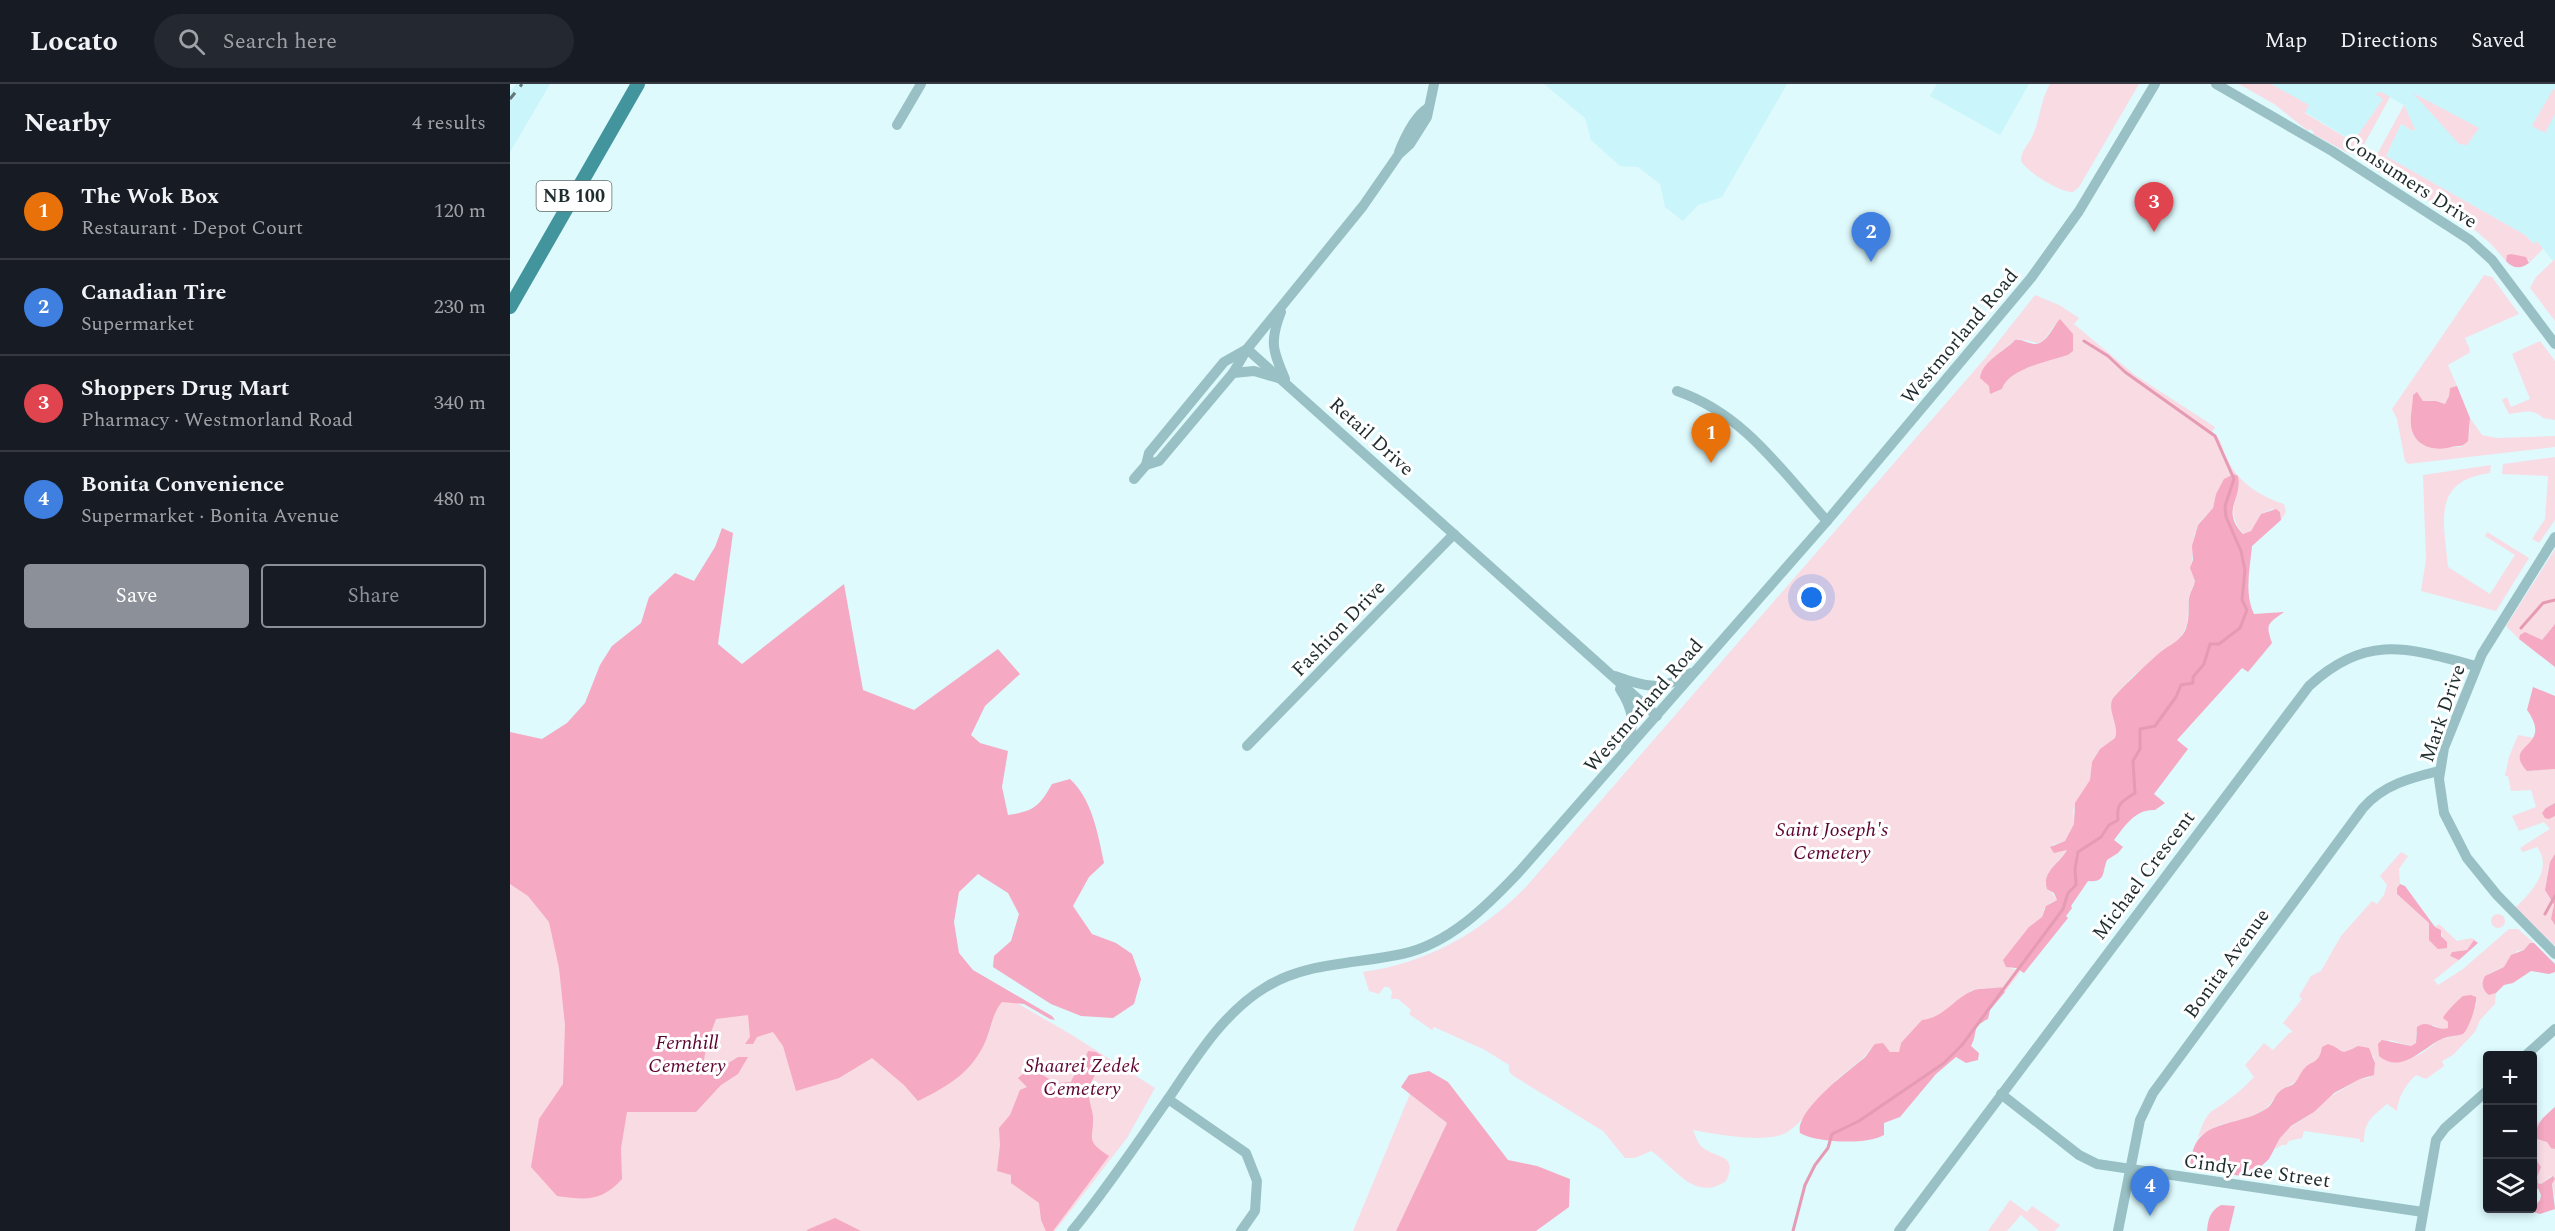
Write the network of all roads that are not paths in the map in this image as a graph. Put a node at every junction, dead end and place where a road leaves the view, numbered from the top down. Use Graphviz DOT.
graph roads {
  1 [pos="638,84"];
  2 [pos="921,84"];
  3 [pos="1434,84"];
  4 [pos="2155,84"];
  5 [pos="2221,86"];
  6 [pos="897,125"];
  7 [pos="1285,303"];
  8 [pos="510,307"];
  9 [pos="2555,344"];
  10 [pos="1247,349"];
  11 [pos="1233,373"];
  12 [pos="1286,382"];
  13 [pos="1677,391"];
  14 [pos="1146,465"];
  15 [pos="1134,480"];
  16 [pos="1827,521"];
  17 [pos="1454,534"];
  18 [pos="2555,537"];
  19 [pos="2476,666"];
  20 [pos="1700,667"];
  21 [pos="1609,674"];
  22 [pos="1657,716"];
  23 [pos="1247,746"];
  24 [pos="1622,756"];
  25 [pos="2439,771"];
  26 [pos="2555,954"];
  27 [pos="2555,1029"];
  28 [pos="2531,1051"];
  29 [pos="2483,1093"];
  30 [pos="2001,1094"];
  31 [pos="1168,1100"];
  32 [pos="2130,1170"];
  33 [pos="2423,1212"];
  34 [pos="1072,1231"];
  35 [pos="1241,1231"];
  36 [pos="1899,1231"];
  37 [pos="2118,1231"];
  38 [pos="2420,1231"];
  1 -- 8 [label="main road, NB 100"];
  2 -- 6 [label="street"];
  3 -- 7 [label="street"];
  4 -- 16 [label="street, Westmorland Road"];
  5 -- 9 [label="street, Consumers Drive"];
  7 -- 10 [label="street"];
  7 -- 12 [label="street"];
  10 -- 11 [label="street"];
  10 -- 12 [label="street, Retail Drive"];
  10 -- 14 [label="street"];
  11 -- 12 [label="street"];
  11 -- 14 [label="street"];
  12 -- 17 [label="street, Retail Drive"];
  13 -- 16 [label="street"];
  14 -- 15 [label="street"];
  16 -- 20 [label="street, Westmorland Road"];
  17 -- 21 [label="street, Retail Drive"];
  17 -- 23 [label="street, Fashion Drive"];
  18 -- 19 [label="street, Mark Drive"];
  19 -- 25 [label="street, Mark Drive"];
  19 -- 30 [label="street, Michael Crescent"];
  20 -- 21 [label="street"];
  20 -- 22 [label="street, Westmorland Road"];
  21 -- 22 [label="street, Retail Drive"];
  21 -- 24 [label="street"];
  22 -- 24 [label="street, Westmorland Road"];
  24 -- 31 [label="street, Westmorland Road"];
  25 -- 26 [label="street, Mark Drive"];
  25 -- 32 [label="street, Bonita Avenue"];
  27 -- 28 [label="street"];
  29 -- 33 [label="street"];
  30 -- 32 [label="street, Cindy Lee Street"];
  30 -- 36 [label="street, Michael Crescent"];
  31 -- 34 [label="street, Westmorland Road"];
  31 -- 35 [label="street"];
  32 -- 33 [label="street, Cindy Lee Street"];
  32 -- 37 [label="street, Bonita Avenue"];
  33 -- 38 [label="street"];
}
